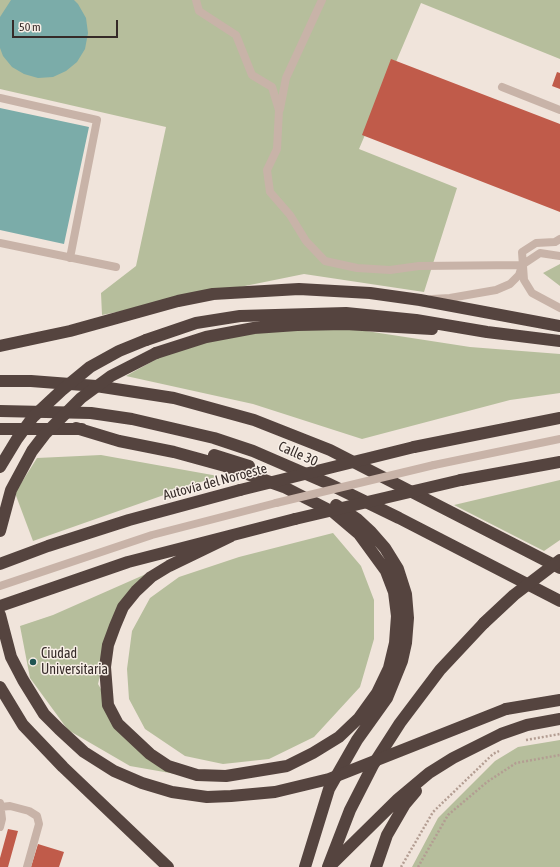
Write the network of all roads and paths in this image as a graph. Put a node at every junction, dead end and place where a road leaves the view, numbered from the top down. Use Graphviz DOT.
graph roads {
  1 [pos="196,0"];
  2 [pos="322,0"];
  3 [pos="502,87"];
  4 [pos="0,98"];
  5 [pos="279,110"];
  6 [pos="560,110"];
  7 [pos="560,239"];
  8 [pos="0,242"];
  9 [pos="560,256"];
  10 [pos="70,258"];
  11 [pos="522,265"];
  12 [pos="116,268"];
  13 [pos="420,300"];
  14 [pos="560,308"];
  15 [pos="560,326"];
  16 [pos="487,332"];
  17 [pos="560,341"];
  18 [pos="0,346"];
  19 [pos="0,381"];
  20 [pos="0,411"];
  21 [pos="560,418"];
  22 [pos="76,428"];
  23 [pos="0,429"];
  24 [pos="560,440"];
  25 [pos="560,462"];
  26 [pos="0,466"];
  27 [pos="0,531"];
  28 [pos="231,536"];
  29 [pos="560,560"];
  30 [pos="0,564"];
  31 [pos="560,568"];
  32 [pos="0,586"];
  33 [pos="560,601"];
  34 [pos="0,606"];
  35 [pos="0,615"];
  36 [pos="0,687"];
  37 [pos="560,700"];
  38 [pos="560,719"];
  39 [pos="560,734"];
  40 [pos="522,741"];
  41 [pos="504,748"];
  42 [pos="560,754"];
  43 [pos="430,773"];
  44 [pos="0,802"];
  45 [pos="0,807"];
  46 [pos="0,827"];
  47 [pos="27,867"];
  48 [pos="168,867"];
  49 [pos="305,867"];
  50 [pos="329,867"];
  51 [pos="376,867"];
  52 [pos="401,867"];
  53 [pos="418,867"];
  1 -- 5 [label="lane"];
  2 -- 5 [label="lane"];
  3 -- 6 [label="lane"];
  4 -- 10 [label="lane"];
  5 -- 11 [label="lane"];
  7 -- 11 [label="lane"];
  8 -- 10 [label="lane"];
  9 -- 11 [label="lane"];
  10 -- 12 [label="lane"];
  11 -- 13 [label="lane"];
  11 -- 14 [label="lane"];
  13 -- 15 [label="highway"];
  13 -- 18 [label="highway"];
  16 -- 17 [label="highway"];
  16 -- 26 [label="highway, bridge"];
  16 -- 27 [label="highway, bridge"];
  19 -- 31 [label="highway, Calle 30"];
  20 -- 33 [label="highway, Calle 30"];
  21 -- 30 [label="highway, Autovía del Noroeste, bridge"];
  22 -- 23 [label="highway"];
  22 -- 28 [label="highway"];
  22 -- 49 [label="highway"];
  24 -- 32 [label="lane, bridge"];
  25 -- 28 [label="highway, bridge"];
  28 -- 34 [label="highway"];
  29 -- 50 [label="highway, bridge"];
  35 -- 37 [label="highway, bridge"];
  36 -- 48 [label="highway"];
  38 -- 43 [label="highway"];
  39 -- 40 [label="path"];
  41 -- 52 [label="path"];
  42 -- 53 [label="path"];
  43 -- 50 [label="highway"];
  43 -- 51 [label="highway"];
  44 -- 45 [label="lane"];
  45 -- 46 [label="lane"];
  45 -- 47 [label="lane"];
}
